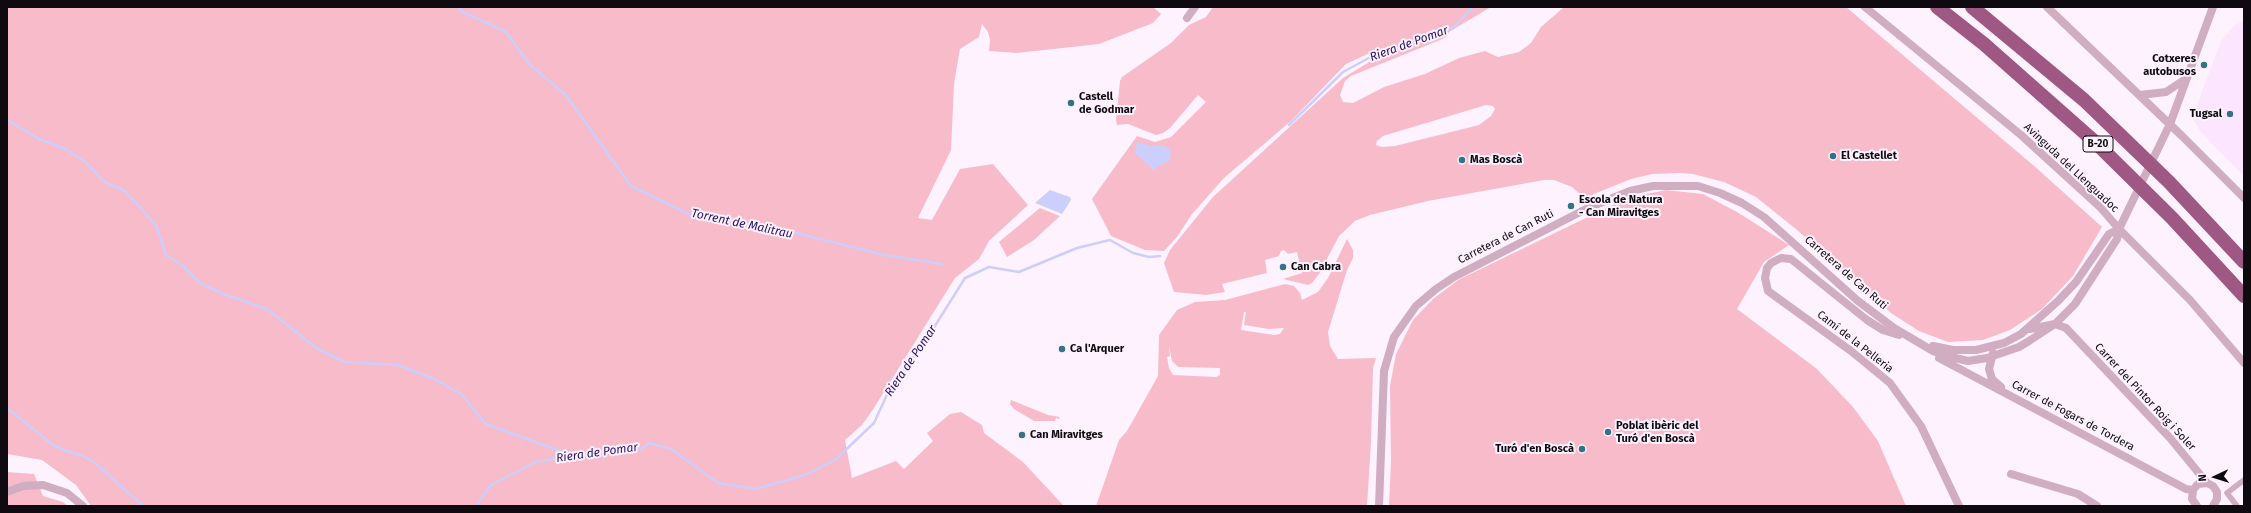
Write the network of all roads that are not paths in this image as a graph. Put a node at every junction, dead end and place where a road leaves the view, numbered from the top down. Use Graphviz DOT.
graph roads {
  1 [pos="1195,7"];
  2 [pos="1865,7"];
  3 [pos="1938,7"];
  4 [pos="1972,7"];
  5 [pos="2047,7"];
  6 [pos="2213,7"];
  7 [pos="1187,18"];
  8 [pos="2187,78"];
  9 [pos="2140,95"];
  10 [pos="2170,124"];
  11 [pos="2244,198"];
  12 [pos="2119,229"];
  13 [pos="2244,262"];
  14 [pos="1767,268"];
  15 [pos="2244,296"];
  16 [pos="2066,314"];
  17 [pos="2055,324"];
  18 [pos="2066,328"];
  19 [pos="2027,330"];
  20 [pos="1912,339"];
  21 [pos="2004,343"];
  22 [pos="1991,358"];
  23 [pos="1942,360"];
  24 [pos="2244,363"];
  25 [pos="2007,393"];
  26 [pos="2011,474"];
  27 [pos="2244,480"];
  28 [pos="2207,483"];
  29 [pos="2193,490"];
  30 [pos="7,492"];
  31 [pos="2216,505"];
  32 [pos="83,506"];
  33 [pos="1379,506"];
  34 [pos="1959,506"];
  35 [pos="2097,506"];
  36 [pos="2197,506"];
  37 [pos="2237,506"];
  1 -- 7 [label="street"];
  2 -- 12 [label="street, Avinguda del Llenguadoc"];
  3 -- 15 [label="highway, B-20"];
  4 -- 13 [label="highway, B-20"];
  5 -- 9 [label="street"];
  6 -- 8 [label="street, Carretera de Can Ruti"];
  8 -- 9 [label="street"];
  8 -- 10 [label="street, Carretera de Can Ruti"];
  9 -- 10 [label="street"];
  10 -- 11 [label="street"];
  10 -- 12 [label="street, Carretera de Can Ruti"];
  12 -- 16 [label="street, Carretera de Can Ruti"];
  12 -- 19 [label="street, Carretera de Can Ruti"];
  12 -- 24 [label="street, Avinguda del Llenguadoc"];
  14 -- 20 [label="street, Carretera de Can Ruti"];
  14 -- 34 [label="street, Camí de la Pelleria"];
  16 -- 17 [label="street, Carretera de Can Ruti"];
  16 -- 18 [label="street"];
  17 -- 18 [label="street, Carrer del Pintor Roig i Soler"];
  17 -- 19 [label="street, Carretera de Can Ruti"];
  17 -- 22 [label="street, Carretera de Can Ruti"];
  18 -- 28 [label="street, Carrer del Pintor Roig i Soler"];
  19 -- 21 [label="street, Carretera de Can Ruti"];
  20 -- 21 [label="street, Carretera de Can Ruti"];
  20 -- 22 [label="street, Carretera de Can Ruti"];
  20 -- 23 [label="street, Carretera de Can Ruti"];
  20 -- 33 [label="street, Carretera de Can Ruti"];
  21 -- 22 [label="street, Carretera de Can Ruti"];
  22 -- 25 [label="street"];
  23 -- 25 [label="street, Carrer de Fogars de Tordera"];
  25 -- 29 [label="street, Carrer de Fogars de Tordera"];
  26 -- 35 [label="street"];
  27 -- 37 [label="street"];
  28 -- 29 [label="street"];
  28 -- 31 [label="street, Carrer del Pintor Roig i Soler"];
  29 -- 36 [label="street"];
  30 -- 32 [label="street"];
}
